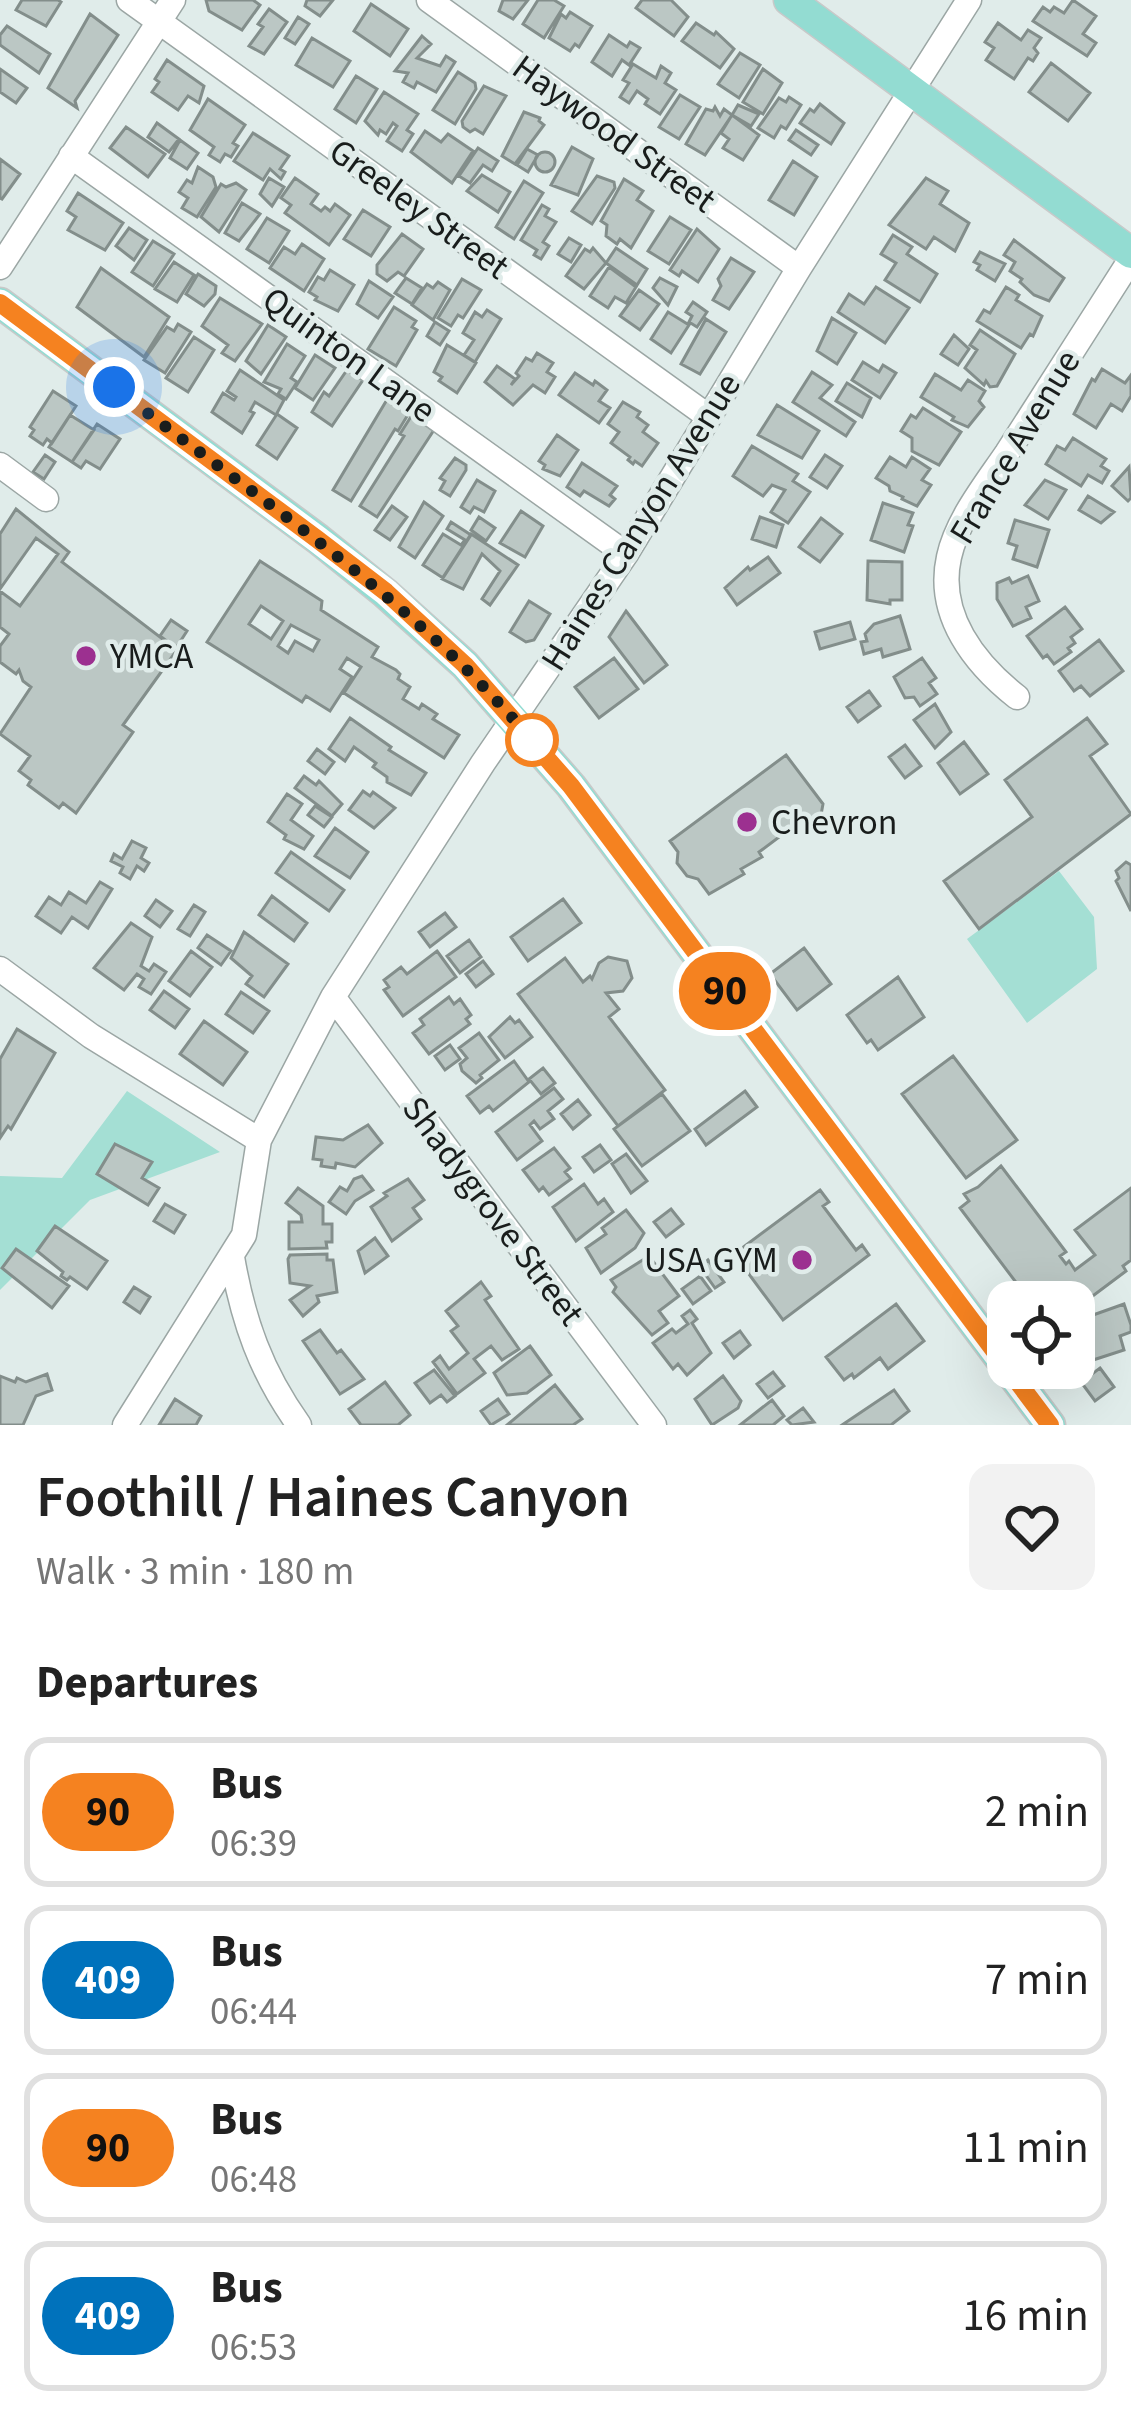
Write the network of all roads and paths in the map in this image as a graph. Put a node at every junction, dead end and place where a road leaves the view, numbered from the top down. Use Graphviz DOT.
graph roads {
  1 [pos="129,0"];
  2 [pos="429,0"];
  3 [pos="789,0"];
  4 [pos="968,0"];
  5 [pos="166,11"];
  6 [pos="911,88"];
  7 [pos="71,156"];
  8 [pos="1131,256"];
  9 [pos="0,267"];
  10 [pos="800,268"];
  11 [pos="0,303"];
  12 [pos="709,417"];
  13 [pos="0,465"];
  14 [pos="46,499"];
  15 [pos="626,554"];
  16 [pos="1017,697"];
  17 [pos="515,719"];
  18 [pos="0,969"];
  19 [pos="333,997"];
  20 [pos="259,1140"];
  21 [pos="232,1256"];
  22 [pos="125,1425"];
  23 [pos="299,1425"];
  24 [pos="653,1425"];
  25 [pos="1050,1425"];
  1 -- 5 [label="street, Greeley Street"];
  2 -- 10 [label="street, Haywood Street"];
  3 -- 6 [label="main road"];
  4 -- 6 [label="street, Haines Canyon Avenue"];
  5 -- 7 [label="street"];
  5 -- 12 [label="street, Greeley Street"];
  6 -- 8 [label="main road"];
  6 -- 10 [label="street, Haines Canyon Avenue"];
  7 -- 9 [label="street"];
  7 -- 15 [label="street, Quinton Lane"];
  8 -- 16 [label="street, France Avenue"];
  10 -- 12 [label="street, Haines Canyon Avenue"];
  11 -- 17 [label="main road"];
  12 -- 15 [label="street, Haines Canyon Avenue"];
  13 -- 14 [label="street"];
  15 -- 17 [label="street, Haines Canyon Avenue"];
  17 -- 19 [label="street, Haines Canyon Avenue"];
  17 -- 25 [label="main road"];
  18 -- 20 [label="street"];
  19 -- 20 [label="street, Haines Canyon Avenue"];
  19 -- 24 [label="street, Shadygrove Street"];
  20 -- 21 [label="street, Haines Canyon Avenue"];
  21 -- 22 [label="street, Haines Canyon Avenue"];
  21 -- 23 [label="street"];
}
